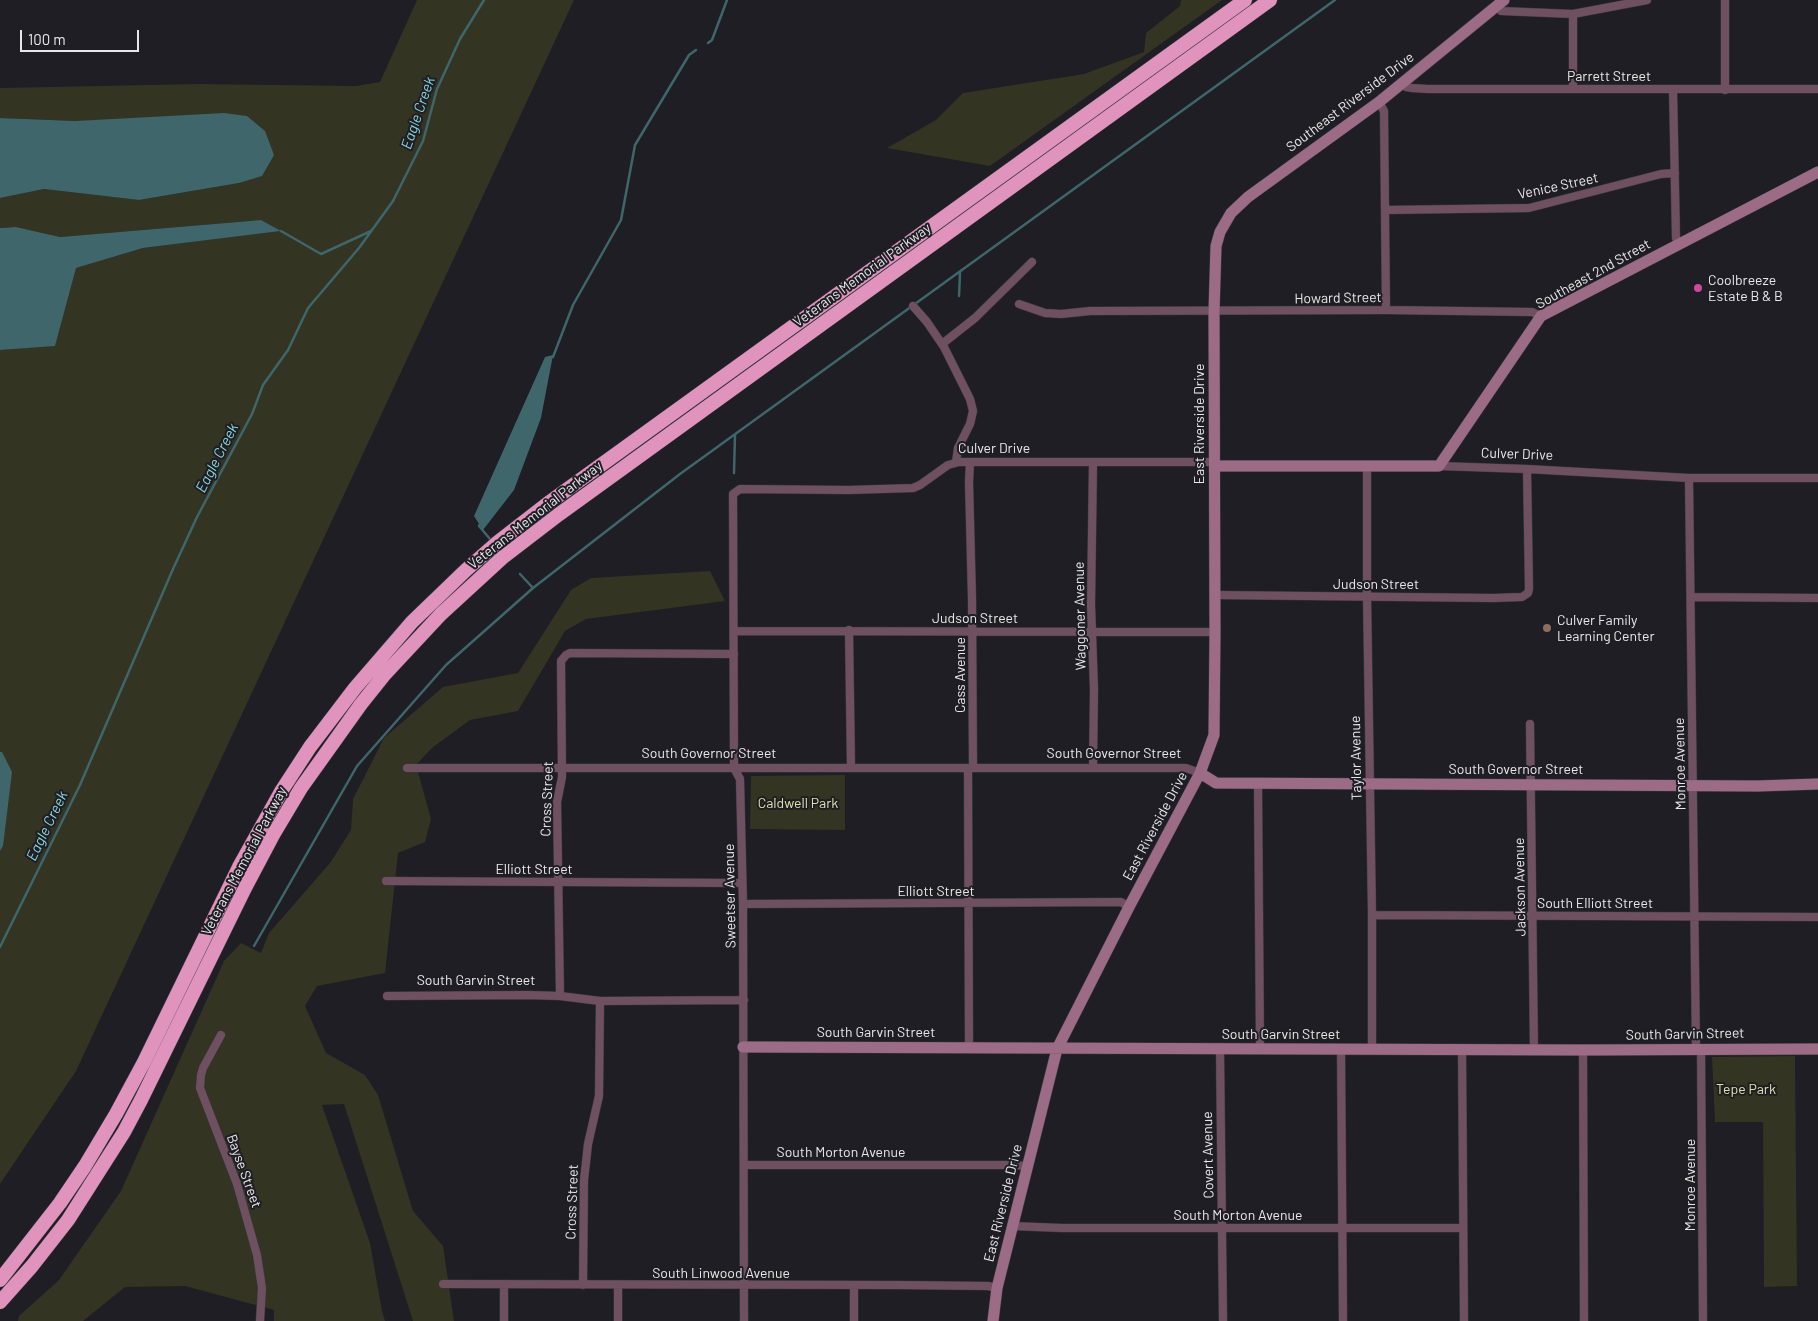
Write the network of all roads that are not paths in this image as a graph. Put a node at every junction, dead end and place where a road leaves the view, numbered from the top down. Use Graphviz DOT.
graph roads {
  1 [pos="1245,0"];
  2 [pos="1270,0"];
  3 [pos="1648,0"];
  4 [pos="1725,0"];
  5 [pos="1500,3"];
  6 [pos="1573,14"];
  7 [pos="1402,83"];
  8 [pos="1573,88"];
  9 [pos="1673,89"];
  10 [pos="1818,89"];
  11 [pos="1725,90"];
  12 [pos="1379,102"];
  13 [pos="1818,172"];
  14 [pos="1674,173"];
  15 [pos="1385,210"];
  16 [pos="1220,232"];
  17 [pos="1679,244"];
  18 [pos="1032,262"];
  19 [pos="1019,304"];
  20 [pos="912,306"];
  21 [pos="1386,310"];
  22 [pos="1214,312"];
  23 [pos="1541,316"];
  24 [pos="942,344"];
  25 [pos="956,462"];
  26 [pos="970,462"];
  27 [pos="1093,463"];
  28 [pos="1215,464"];
  29 [pos="1368,466"];
  30 [pos="1439,466"];
  31 [pos="1527,469"];
  32 [pos="1689,478"];
  33 [pos="1818,478"];
  34 [pos="752,490"];
  35 [pos="1215,595"];
  36 [pos="1367,596"];
  37 [pos="1691,597"];
  38 [pos="1818,598"];
  39 [pos="849,630"];
  40 [pos="734,631"];
  41 [pos="972,631"];
  42 [pos="1093,631"];
  43 [pos="1216,632"];
  44 [pos="734,654"];
  45 [pos="1530,724"];
  46 [pos="562,767"];
  47 [pos="407,768"];
  48 [pos="734,768"];
  49 [pos="851,768"];
  50 [pos="971,768"];
  51 [pos="1093,768"];
  52 [pos="1200,773"];
  53 [pos="1258,783"];
  54 [pos="1369,784"];
  55 [pos="1531,784"];
  56 [pos="1818,784"];
  57 [pos="1693,785"];
  58 [pos="386,881"];
  59 [pos="558,882"];
  60 [pos="742,883"];
  61 [pos="968,903"];
  62 [pos="743,904"];
  63 [pos="1129,907"];
  64 [pos="1372,915"];
  65 [pos="1533,916"];
  66 [pos="1695,916"];
  67 [pos="1818,917"];
  68 [pos="388,996"];
  69 [pos="560,996"];
  70 [pos="744,1000"];
  71 [pos="600,1001"];
  72 [pos="221,1036"];
  73 [pos="743,1046"];
  74 [pos="968,1048"];
  75 [pos="1058,1049"];
  76 [pos="1220,1049"];
  77 [pos="1260,1049"];
  78 [pos="1341,1049"];
  79 [pos="1372,1049"];
  80 [pos="1462,1049"];
  81 [pos="1699,1049"];
  82 [pos="1818,1049"];
  83 [pos="1534,1050"];
  84 [pos="1582,1050"];
  85 [pos="744,1165"];
  86 [pos="1027,1167"];
  87 [pos="1012,1226"];
  88 [pos="1222,1227"];
  89 [pos="1342,1228"];
  90 [pos="1463,1228"];
  91 [pos="32,1266"];
  92 [pos="0,1280"];
  93 [pos="443,1284"];
  94 [pos="504,1284"];
  95 [pos="584,1284"];
  96 [pos="618,1285"];
  97 [pos="744,1285"];
  98 [pos="854,1286"];
  99 [pos="997,1288"];
  100 [pos="0,1302"];
  101 [pos="0,1311"];
  102 [pos="260,1321"];
  103 [pos="504,1321"];
  104 [pos="618,1321"];
  105 [pos="744,1321"];
  106 [pos="854,1321"];
  107 [pos="993,1321"];
  108 [pos="1222,1321"];
  109 [pos="1343,1321"];
  110 [pos="1464,1321"];
  111 [pos="1584,1321"];
  112 [pos="1703,1321"];
  1 -- 92 [label="highway, Veterans Memorial Parkway"];
  2 -- 91 [label="highway, Veterans Memorial Parkway"];
  3 -- 6 [label="street"];
  4 -- 11 [label="street"];
  5 -- 6 [label="street"];
  5 -- 7 [label="street, Southeast Riverside Drive"];
  6 -- 8 [label="street"];
  7 -- 8 [label="street, Parrett Street"];
  7 -- 12 [label="street, Southeast Riverside Drive"];
  8 -- 9 [label="street, Parrett Street"];
  9 -- 11 [label="street, Parrett Street"];
  9 -- 14 [label="street"];
  10 -- 11 [label="street, Parrett Street"];
  12 -- 15 [label="street"];
  12 -- 16 [label="street, Southeast Riverside Drive"];
  13 -- 17 [label="street, Southeast 2nd Street"];
  14 -- 15 [label="street, Venice Street"];
  14 -- 17 [label="street"];
  15 -- 21 [label="street"];
  16 -- 22 [label="street, East Riverside Drive"];
  17 -- 23 [label="street, Southeast 2nd Street"];
  18 -- 24 [label="street"];
  19 -- 22 [label="street, Howard Street"];
  20 -- 24 [label="street"];
  21 -- 22 [label="street, Howard Street"];
  21 -- 23 [label="street, Howard Street"];
  22 -- 28 [label="street, East Riverside Drive"];
  23 -- 30 [label="street, Southeast 2nd Street"];
  24 -- 25 [label="street"];
  25 -- 26 [label="street, Culver Drive"];
  25 -- 34 [label="street, Culver Drive"];
  26 -- 27 [label="street, Culver Drive"];
  26 -- 41 [label="street, Cass Avenue"];
  27 -- 28 [label="street, Culver Drive"];
  27 -- 42 [label="street, Waggoner Avenue"];
  28 -- 29 [label="street, Culver Drive"];
  28 -- 35 [label="street, East Riverside Drive"];
  29 -- 30 [label="street, Culver Drive"];
  29 -- 36 [label="street, Taylor Avenue"];
  30 -- 31 [label="street, Culver Drive"];
  31 -- 32 [label="street, Culver Drive"];
  31 -- 36 [label="street, Judson Street"];
  32 -- 33 [label="street, Culver Drive"];
  32 -- 37 [label="street, Monroe Avenue"];
  34 -- 40 [label="street, Sweetser Avenue"];
  35 -- 36 [label="street, Judson Street"];
  35 -- 43 [label="street, East Riverside Drive"];
  36 -- 54 [label="street, Taylor Avenue"];
  37 -- 38 [label="street"];
  37 -- 57 [label="street, Monroe Avenue"];
  39 -- 40 [label="street, Judson Street"];
  39 -- 41 [label="street, Judson Street"];
  39 -- 49 [label="street"];
  40 -- 44 [label="street, Sweetser Avenue"];
  41 -- 42 [label="street, Judson Street"];
  41 -- 50 [label="street, Cass Avenue"];
  42 -- 43 [label="street, Judson Street"];
  42 -- 51 [label="street, Waggoner Avenue"];
  43 -- 52 [label="street, East Riverside Drive"];
  44 -- 46 [label="street, Cross Street"];
  44 -- 48 [label="street, Sweetser Avenue"];
  45 -- 55 [label="street, Jackson Avenue"];
  46 -- 47 [label="street, South Governor Street"];
  46 -- 48 [label="street, South Governor Street"];
  46 -- 59 [label="street, Cross Street"];
  48 -- 49 [label="street, South Governor Street"];
  48 -- 60 [label="street, Sweetser Avenue"];
  49 -- 50 [label="street, South Governor Street"];
  50 -- 51 [label="street, South Governor Street"];
  50 -- 61 [label="street, Cass Avenue"];
  51 -- 52 [label="street, South Governor Street"];
  52 -- 53 [label="street, South Governor Street"];
  52 -- 63 [label="street, East Riverside Drive"];
  53 -- 54 [label="street, South Governor Street"];
  53 -- 77 [label="street"];
  54 -- 55 [label="street, South Governor Street"];
  54 -- 64 [label="street, Taylor Avenue"];
  55 -- 57 [label="street, South Governor Street"];
  55 -- 65 [label="street, Jackson Avenue"];
  56 -- 57 [label="street, South Governor Street"];
  57 -- 66 [label="street, Monroe Avenue"];
  58 -- 59 [label="street, Elliott Street"];
  59 -- 60 [label="street, Elliott Street"];
  59 -- 69 [label="street, Cross Street"];
  60 -- 62 [label="street, Sweetser Avenue"];
  61 -- 62 [label="street, Elliott Street"];
  61 -- 63 [label="street, Elliott Street"];
  61 -- 74 [label="street, Cass Avenue"];
  62 -- 70 [label="street, Sweetser Avenue"];
  63 -- 75 [label="street, East Riverside Drive"];
  64 -- 65 [label="street, South Elliott Street"];
  64 -- 79 [label="street, Taylor Avenue"];
  65 -- 66 [label="street, South Elliott Street"];
  65 -- 83 [label="street, Jackson Avenue"];
  66 -- 67 [label="street, South Elliott Street"];
  66 -- 81 [label="street, Monroe Avenue"];
  68 -- 69 [label="street, South Garvin Street"];
  69 -- 71 [label="street, South Garvin Street"];
  70 -- 71 [label="street, South Garvin Street"];
  70 -- 73 [label="street, Sweetser Avenue"];
  71 -- 95 [label="street, Cross Street"];
  72 -- 102 [label="street, Bayse Street"];
  73 -- 74 [label="street, South Garvin Street"];
  73 -- 85 [label="street, Sweetser Avenue"];
  74 -- 75 [label="street, South Garvin Street"];
  75 -- 76 [label="street, South Garvin Street"];
  75 -- 86 [label="street, East Riverside Drive"];
  76 -- 77 [label="street, South Garvin Street"];
  76 -- 88 [label="street, Covert Avenue"];
  77 -- 78 [label="street, South Garvin Street"];
  78 -- 79 [label="street, South Garvin Street"];
  78 -- 89 [label="street"];
  79 -- 80 [label="street, South Garvin Street"];
  80 -- 83 [label="street, South Garvin Street"];
  80 -- 90 [label="street"];
  81 -- 82 [label="street, South Garvin Street"];
  81 -- 84 [label="street, South Garvin Street"];
  81 -- 112 [label="street, Monroe Avenue"];
  83 -- 84 [label="street, South Garvin Street"];
  84 -- 111 [label="street"];
  85 -- 86 [label="street, South Morton Avenue"];
  85 -- 97 [label="street, Sweetser Avenue"];
  86 -- 87 [label="street, East Riverside Drive"];
  87 -- 88 [label="street, South Morton Avenue"];
  87 -- 99 [label="street, East Riverside Drive"];
  88 -- 89 [label="street, South Morton Avenue"];
  88 -- 108 [label="street, Covert Avenue"];
  89 -- 90 [label="street, South Morton Avenue"];
  89 -- 109 [label="street"];
  90 -- 110 [label="street"];
  91 -- 100 [label="highway, Veterans Memorial Parkway"];
  91 -- 101 [label="highway"];
  93 -- 94 [label="street, South Linwood Avenue"];
  94 -- 95 [label="street, South Linwood Avenue"];
  94 -- 103 [label="street"];
  95 -- 96 [label="street, South Linwood Avenue"];
  96 -- 97 [label="street, South Linwood Avenue"];
  96 -- 104 [label="street"];
  97 -- 98 [label="street, South Linwood Avenue"];
  97 -- 105 [label="street, Sweetser Avenue"];
  98 -- 99 [label="street, South Linwood Avenue"];
  98 -- 106 [label="street"];
  99 -- 107 [label="street, East Riverside Drive"];
}
